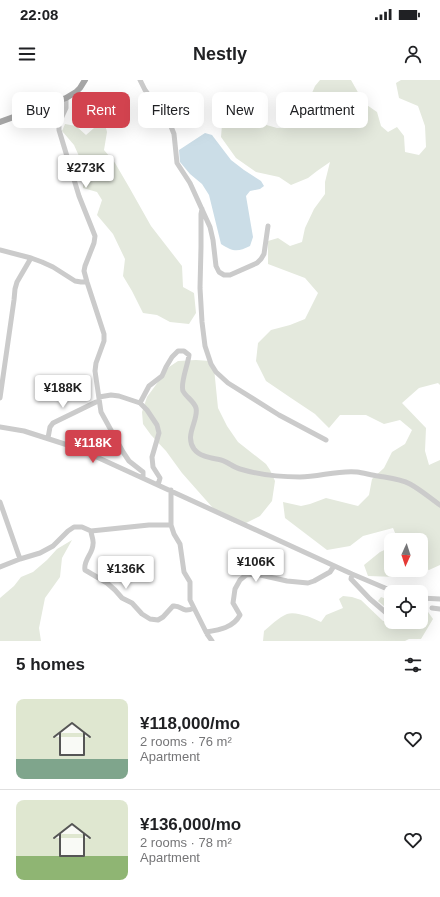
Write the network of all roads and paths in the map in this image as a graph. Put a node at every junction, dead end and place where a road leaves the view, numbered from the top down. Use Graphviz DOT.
graph roads {
  1 [pos="85,80"];
  2 [pos="140,80"];
  3 [pos="66,98"];
  4 [pos="0,122"];
  5 [pos="202,209"];
  6 [pos="268,226"];
  7 [pos="0,250"];
  8 [pos="31,258"];
  9 [pos="87,282"];
  10 [pos="0,398"];
  11 [pos="99,399"];
  12 [pos="140,403"];
  13 [pos="0,427"];
  14 [pos="48,438"];
  15 [pos="326,440"];
  16 [pos="143,478"];
  17 [pos="158,485"];
  18 [pos="171,490"];
  19 [pos="0,502"];
  20 [pos="440,505"];
  21 [pos="171,525"];
  22 [pos="91,531"];
  23 [pos="20,559"];
  24 [pos="334,566"];
  25 [pos="0,567"];
  26 [pos="352,574"];
  27 [pos="384,588"];
  28 [pos="428,598"];
  29 [pos="440,599"];
  30 [pos="194,608"];
  31 [pos="432,608"];
  32 [pos="440,609"];
  33 [pos="384,611"];
  34 [pos="206,632"];
  35 [pos="212,641"];
  1 -- 3 [label="main road"];
  2 -- 5 [label="street"];
  3 -- 4 [label="main road"];
  3 -- 9 [label="street"];
  5 -- 6 [label="street"];
  5 -- 15 [label="street"];
  7 -- 8 [label="street"];
  8 -- 9 [label="street"];
  8 -- 10 [label="street"];
  9 -- 11 [label="street"];
  11 -- 12 [label="street"];
  11 -- 14 [label="street"];
  11 -- 16 [label="street"];
  12 -- 17 [label="street"];
  12 -- 20 [label="street"];
  13 -- 14 [label="street"];
  14 -- 16 [label="street"];
  16 -- 17 [label="street"];
  17 -- 18 [label="street"];
  18 -- 21 [label="street"];
  18 -- 24 [label="street"];
  19 -- 23 [label="street"];
  21 -- 22 [label="street"];
  21 -- 30 [label="street"];
  22 -- 23 [label="street"];
  22 -- 30 [label="street"];
  23 -- 25 [label="street"];
  24 -- 26 [label="street"];
  24 -- 34 [label="street"];
  26 -- 27 [label="street"];
  26 -- 33 [label="street"];
  28 -- 29 [label="street"];
  30 -- 34 [label="street"];
  31 -- 32 [label="street"];
  34 -- 35 [label="street"];
}
